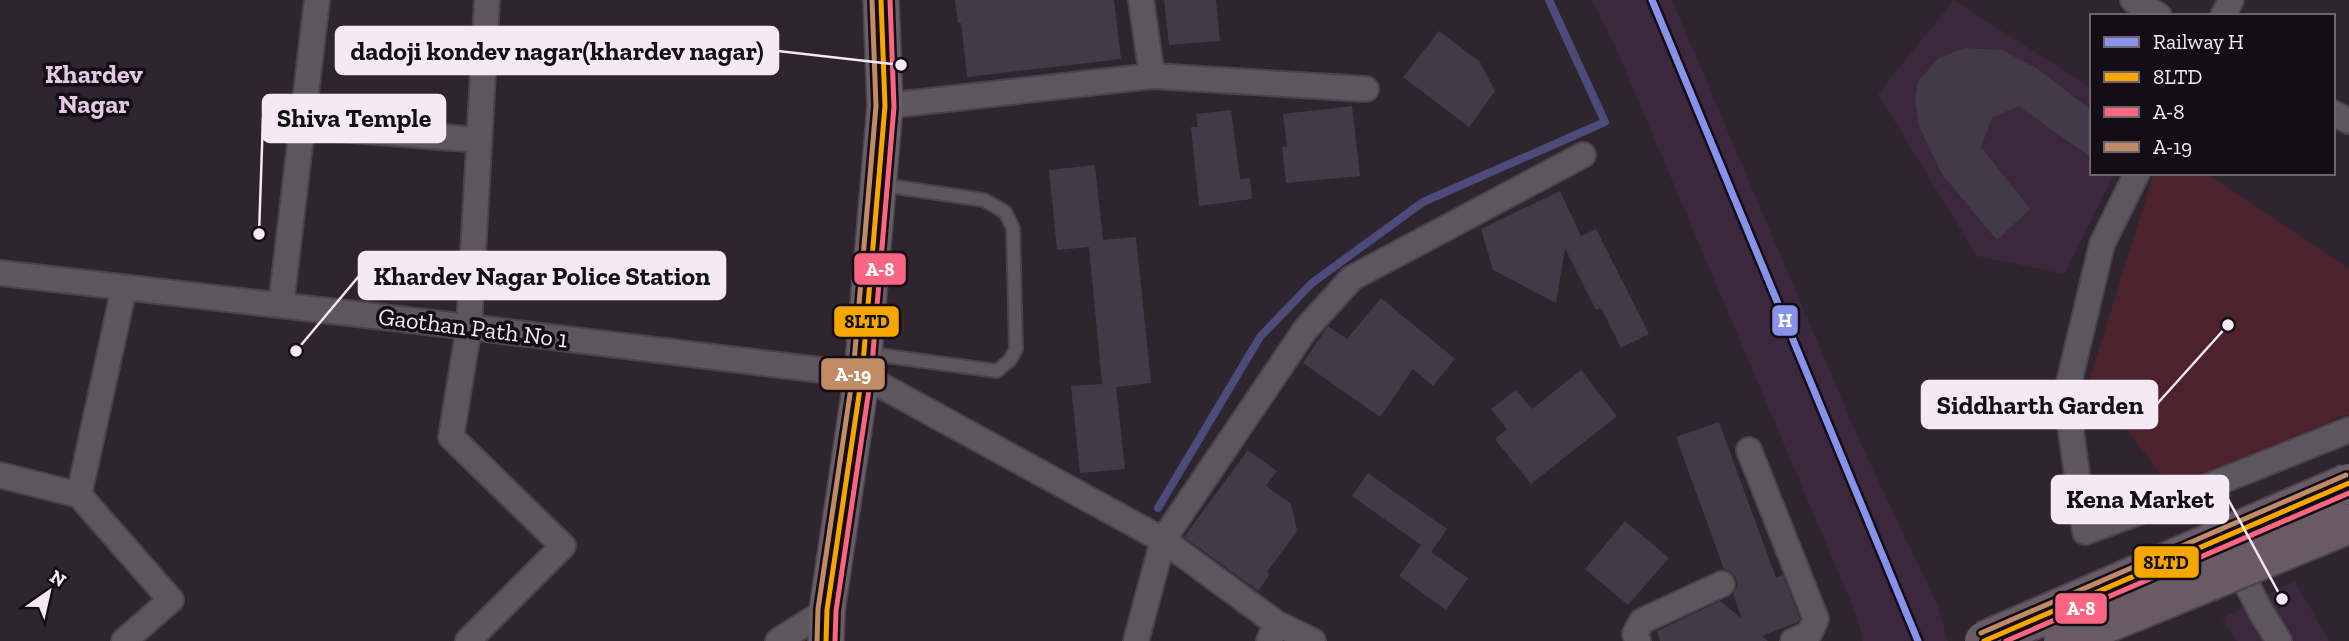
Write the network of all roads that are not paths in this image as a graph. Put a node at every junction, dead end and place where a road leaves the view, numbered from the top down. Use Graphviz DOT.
graph roads {
  1 [pos="317,0"];
  2 [pos="487,0"];
  3 [pos="881,0"];
  4 [pos="1141,0"];
  5 [pos="2133,0"];
  6 [pos="2156,14"];
  7 [pos="1152,76"];
  8 [pos="1366,89"];
  9 [pos="885,106"];
  10 [pos="302,126"];
  11 [pos="479,140"];
  12 [pos="1583,155"];
  13 [pos="2136,175"];
  14 [pos="878,185"];
  15 [pos="0,274"];
  16 [pos="124,288"];
  17 [pos="281,305"];
  18 [pos="469,327"];
  19 [pos="863,364"];
  20 [pos="2349,430"];
  21 [pos="1749,450"];
  22 [pos="0,475"];
  23 [pos="2349,483"];
  24 [pos="2199,490"];
  25 [pos="79,495"];
  26 [pos="2349,524"];
  27 [pos="1156,536"];
  28 [pos="1722,584"];
  29 [pos="831,630"];
  30 [pos="1273,632"];
  31 [pos="124,641"];
  32 [pos="468,641"];
  33 [pos="778,641"];
  34 [pos="1121,641"];
  35 [pos="1136,641"];
  36 [pos="1312,641"];
  37 [pos="1638,641"];
  38 [pos="1793,641"];
  39 [pos="1984,641"];
  40 [pos="2063,641"];
  41 [pos="2279,641"];
  1 -- 10 [label="street"];
  2 -- 11 [label="street"];
  3 -- 9 [label="main road"];
  4 -- 7 [label="street"];
  5 -- 6 [label="street"];
  7 -- 8 [label="street"];
  7 -- 9 [label="street"];
  9 -- 14 [label="main road"];
  10 -- 11 [label="street"];
  10 -- 17 [label="street"];
  11 -- 18 [label="street"];
  12 -- 27 [label="street"];
  13 -- 24 [label="street"];
  14 -- 19 [label="main road"];
  14 -- 19 [label="lane"];
  15 -- 16 [label="street, Gaothan Path No 1"];
  16 -- 17 [label="street, Gaothan Path No 1"];
  16 -- 25 [label="street"];
  17 -- 18 [label="street, Gaothan Path No 1"];
  18 -- 19 [label="street, Gaothan Path No 1"];
  18 -- 32 [label="street"];
  19 -- 27 [label="street"];
  19 -- 29 [label="main road"];
  20 -- 24 [label="street"];
  21 -- 38 [label="street"];
  22 -- 25 [label="street"];
  23 -- 39 [label="highway, bridge"];
  24 -- 41 [label="street"];
  25 -- 31 [label="street"];
  26 -- 40 [label="highway, bridge"];
  27 -- 30 [label="street"];
  27 -- 34 [label="street"];
  27 -- 35 [label="street"];
  28 -- 37 [label="street"];
  29 -- 33 [label="street"];
  30 -- 36 [label="street"];
}
